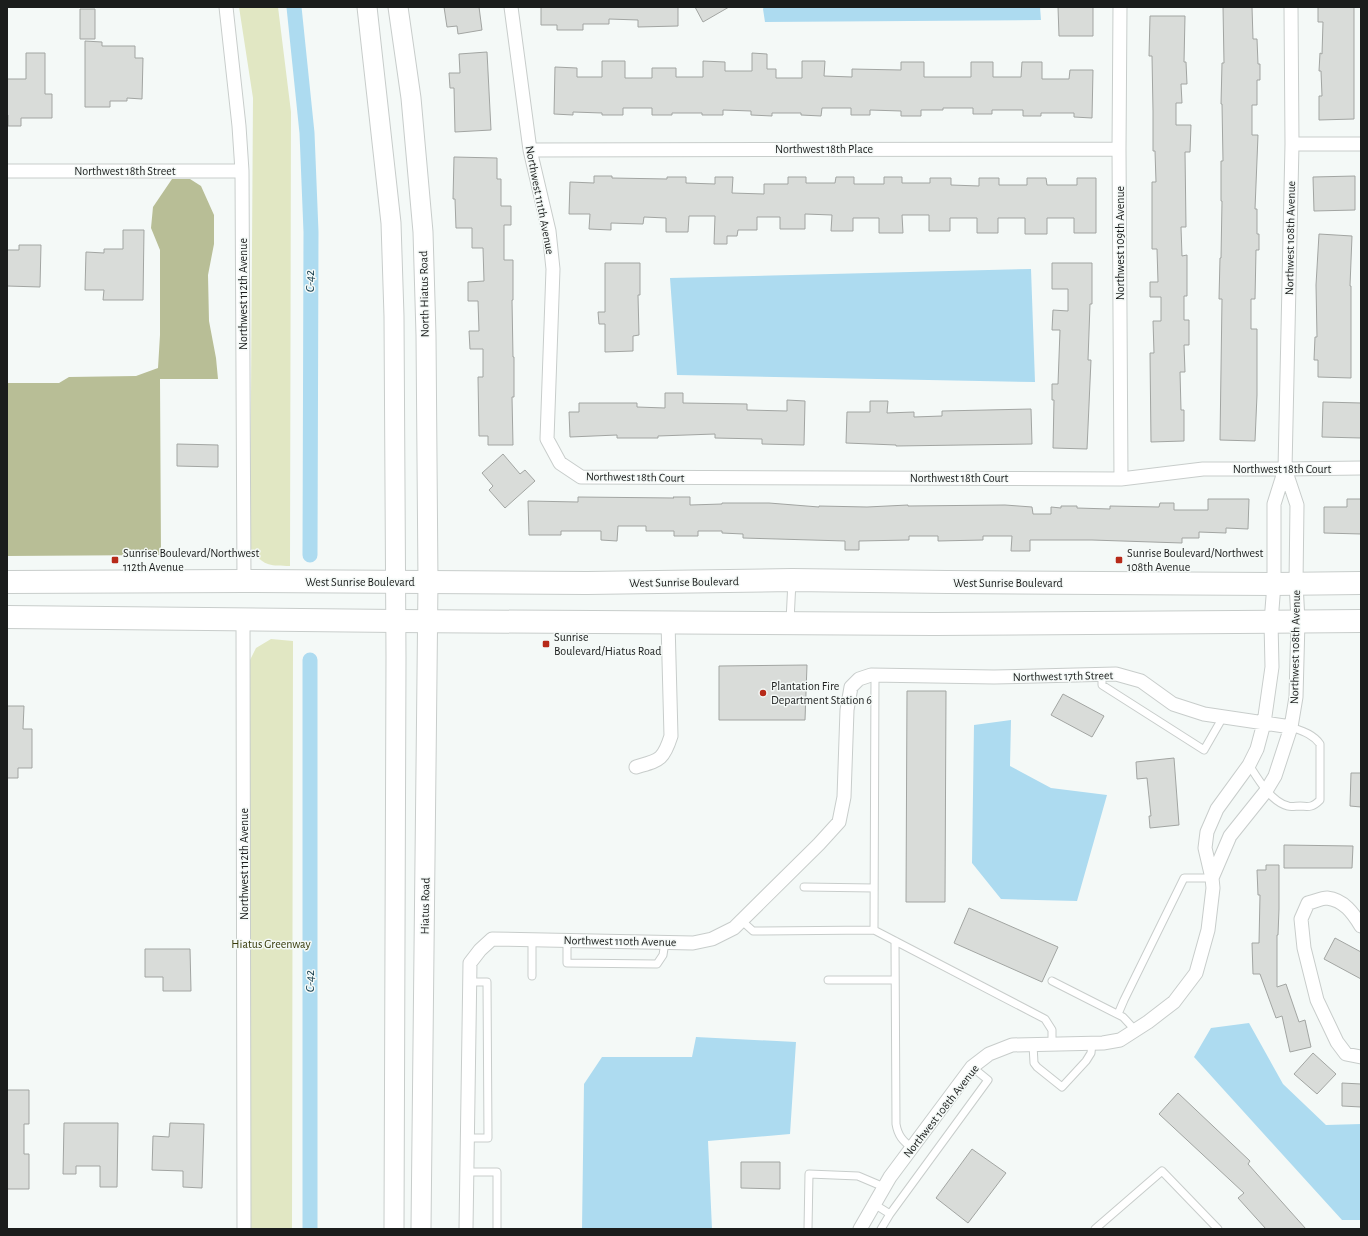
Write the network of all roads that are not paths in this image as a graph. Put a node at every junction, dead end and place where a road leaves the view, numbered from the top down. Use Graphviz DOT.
graph roads {
  1 [pos="226,7"];
  2 [pos="367,7"];
  3 [pos="398,7"];
  4 [pos="511,7"];
  5 [pos="1120,7"];
  6 [pos="1290,7"];
  7 [pos="1292,144"];
  8 [pos="1361,144"];
  9 [pos="1119,149"];
  10 [pos="530,150"];
  11 [pos="7,171"];
  12 [pos="242,171"];
  13 [pos="560,463"];
  14 [pos="1361,468"];
  15 [pos="1285,469"];
  16 [pos="1121,479"];
  17 [pos="792,580"];
  18 [pos="244,581"];
  19 [pos="7,582"];
  20 [pos="395,582"];
  21 [pos="428,582"];
  22 [pos="1296,583"];
  23 [pos="1361,583"];
  24 [pos="1274,584"];
  25 [pos="7,617"];
  26 [pos="243,619"];
  27 [pos="396,621"];
  28 [pos="428,621"];
  29 [pos="1298,621"];
  30 [pos="1361,621"];
  31 [pos="668,622"];
  32 [pos="1271,622"];
  33 [pos="790,623"];
  34 [pos="1102,674"];
  35 [pos="873,675"];
  36 [pos="1223,717"];
  37 [pos="1264,723"];
  38 [pos="1291,727"];
  39 [pos="1249,765"];
  40 [pos="636,767"];
  41 [pos="1266,790"];
  42 [pos="1212,878"];
  43 [pos="804,887"];
  44 [pos="874,888"];
  45 [pos="742,921"];
  46 [pos="1361,926"];
  47 [pos="874,930"];
  48 [pos="532,940"];
  49 [pos="567,941"];
  50 [pos="895,941"];
  51 [pos="665,942"];
  52 [pos="532,976"];
  53 [pos="828,980"];
  54 [pos="895,980"];
  55 [pos="1052,980"];
  56 [pos="470,982"];
  57 [pos="1118,1014"];
  58 [pos="1135,1030"];
  59 [pos="1092,1043"];
  60 [pos="1052,1044"];
  61 [pos="1033,1045"];
  62 [pos="1361,1057"];
  63 [pos="972,1067"];
  64 [pos="468,1138"];
  65 [pos="912,1148"];
  66 [pos="467,1172"];
  67 [pos="884,1187"];
  68 [pos="874,1204"];
  69 [pos="890,1214"];
  70 [pos="244,1229"];
  71 [pos="394,1229"];
  72 [pos="421,1229"];
  73 [pos="466,1229"];
  74 [pos="497,1229"];
  75 [pos="808,1229"];
  76 [pos="860,1229"];
  77 [pos="881,1229"];
  78 [pos="1095,1229"];
  79 [pos="1218,1229"];
  1 -- 12 [label="street, Northwest 112th Avenue"];
  2 -- 20 [label="main road"];
  3 -- 21 [label="main road, North Hiatus Road"];
  4 -- 10 [label="street, Northwest 111th Avenue"];
  5 -- 9 [label="street, Northwest 109th Avenue"];
  6 -- 7 [label="street, Northwest 108th Avenue"];
  7 -- 8 [label="street"];
  7 -- 15 [label="street, Northwest 108th Avenue"];
  9 -- 10 [label="street, Northwest 18th Place"];
  9 -- 16 [label="street, Northwest 109th Avenue"];
  10 -- 13 [label="street, Northwest 111th Avenue"];
  11 -- 12 [label="street, Northwest 18th Street"];
  12 -- 18 [label="street, Northwest 112th Avenue"];
  13 -- 16 [label="street, Northwest 18th Court"];
  14 -- 15 [label="street, Northwest 18th Court"];
  15 -- 16 [label="street, Northwest 18th Court"];
  15 -- 22 [label="street, Northwest 108th Avenue"];
  15 -- 24 [label="street, Northwest 108th Avenue"];
  17 -- 21 [label="highway, West Sunrise Boulevard"];
  17 -- 24 [label="highway, West Sunrise Boulevard"];
  17 -- 33 [label="lane"];
  18 -- 19 [label="highway, West Sunrise Boulevard"];
  18 -- 20 [label="highway, West Sunrise Boulevard"];
  20 -- 21 [label="highway, West Sunrise Boulevard"];
  20 -- 27 [label="main road"];
  21 -- 28 [label="main road, Hiatus Road"];
  22 -- 23 [label="highway, West Sunrise Boulevard"];
  22 -- 24 [label="highway, West Sunrise Boulevard"];
  22 -- 29 [label="street, Northwest 108th Avenue"];
  24 -- 32 [label="street, Northwest 108th Avenue"];
  25 -- 26 [label="highway"];
  26 -- 27 [label="highway"];
  26 -- 70 [label="street, Northwest 112th Avenue"];
  27 -- 28 [label="highway"];
  27 -- 71 [label="main road"];
  28 -- 31 [label="highway"];
  28 -- 72 [label="main road, Hiatus Road"];
  29 -- 30 [label="highway"];
  29 -- 32 [label="highway"];
  29 -- 38 [label="street, Northwest 108th Avenue"];
  31 -- 33 [label="highway"];
  31 -- 40 [label="street"];
  32 -- 33 [label="highway"];
  32 -- 37 [label="street, Northwest 108th Avenue"];
  34 -- 35 [label="street, Northwest 17th Street"];
  34 -- 36 [label="street, Northwest 17th Street"];
  34 -- 36 [label="lane"];
  35 -- 44 [label="lane"];
  35 -- 45 [label="street, Northwest 110th Avenue"];
  36 -- 37 [label="street, Northwest 17th Street"];
  37 -- 38 [label="street, Northwest 17th Street"];
  37 -- 39 [label="street, Northwest 108th Avenue"];
  38 -- 41 [label="street, Northwest 108th Avenue"];
  38 -- 41 [label="lane"];
  39 -- 41 [label="lane"];
  39 -- 42 [label="street, Northwest 108th Avenue"];
  41 -- 42 [label="street, Northwest 108th Avenue"];
  42 -- 57 [label="lane"];
  42 -- 58 [label="street, Northwest 108th Avenue"];
  43 -- 44 [label="lane"];
  44 -- 47 [label="lane"];
  45 -- 47 [label="lane"];
  45 -- 51 [label="street, Northwest 110th Avenue"];
  46 -- 62 [label="street"];
  47 -- 50 [label="lane"];
  48 -- 49 [label="street, Northwest 110th Avenue"];
  48 -- 52 [label="lane"];
  48 -- 56 [label="street, Northwest 110th Avenue"];
  49 -- 51 [label="street, Northwest 110th Avenue"];
  49 -- 51 [label="lane"];
  50 -- 54 [label="lane"];
  50 -- 60 [label="lane"];
  53 -- 54 [label="lane"];
  54 -- 65 [label="lane"];
  55 -- 57 [label="lane"];
  56 -- 64 [label="street, Northwest 110th Avenue"];
  56 -- 64 [label="lane"];
  57 -- 58 [label="lane"];
  58 -- 59 [label="street, Northwest 108th Avenue"];
  59 -- 60 [label="street, Northwest 108th Avenue"];
  59 -- 61 [label="lane"];
  60 -- 61 [label="street, Northwest 108th Avenue"];
  61 -- 63 [label="street, Northwest 108th Avenue"];
  63 -- 65 [label="street, Northwest 108th Avenue"];
  63 -- 69 [label="lane"];
  64 -- 66 [label="street, Northwest 110th Avenue"];
  65 -- 67 [label="street, Northwest 108th Avenue"];
  66 -- 73 [label="street, Northwest 110th Avenue"];
  66 -- 74 [label="lane"];
  67 -- 68 [label="street, Northwest 108th Avenue"];
  67 -- 75 [label="lane"];
  68 -- 69 [label="lane"];
  68 -- 76 [label="street, Northwest 108th Avenue"];
  69 -- 77 [label="lane"];
  78 -- 79 [label="lane"];
}
